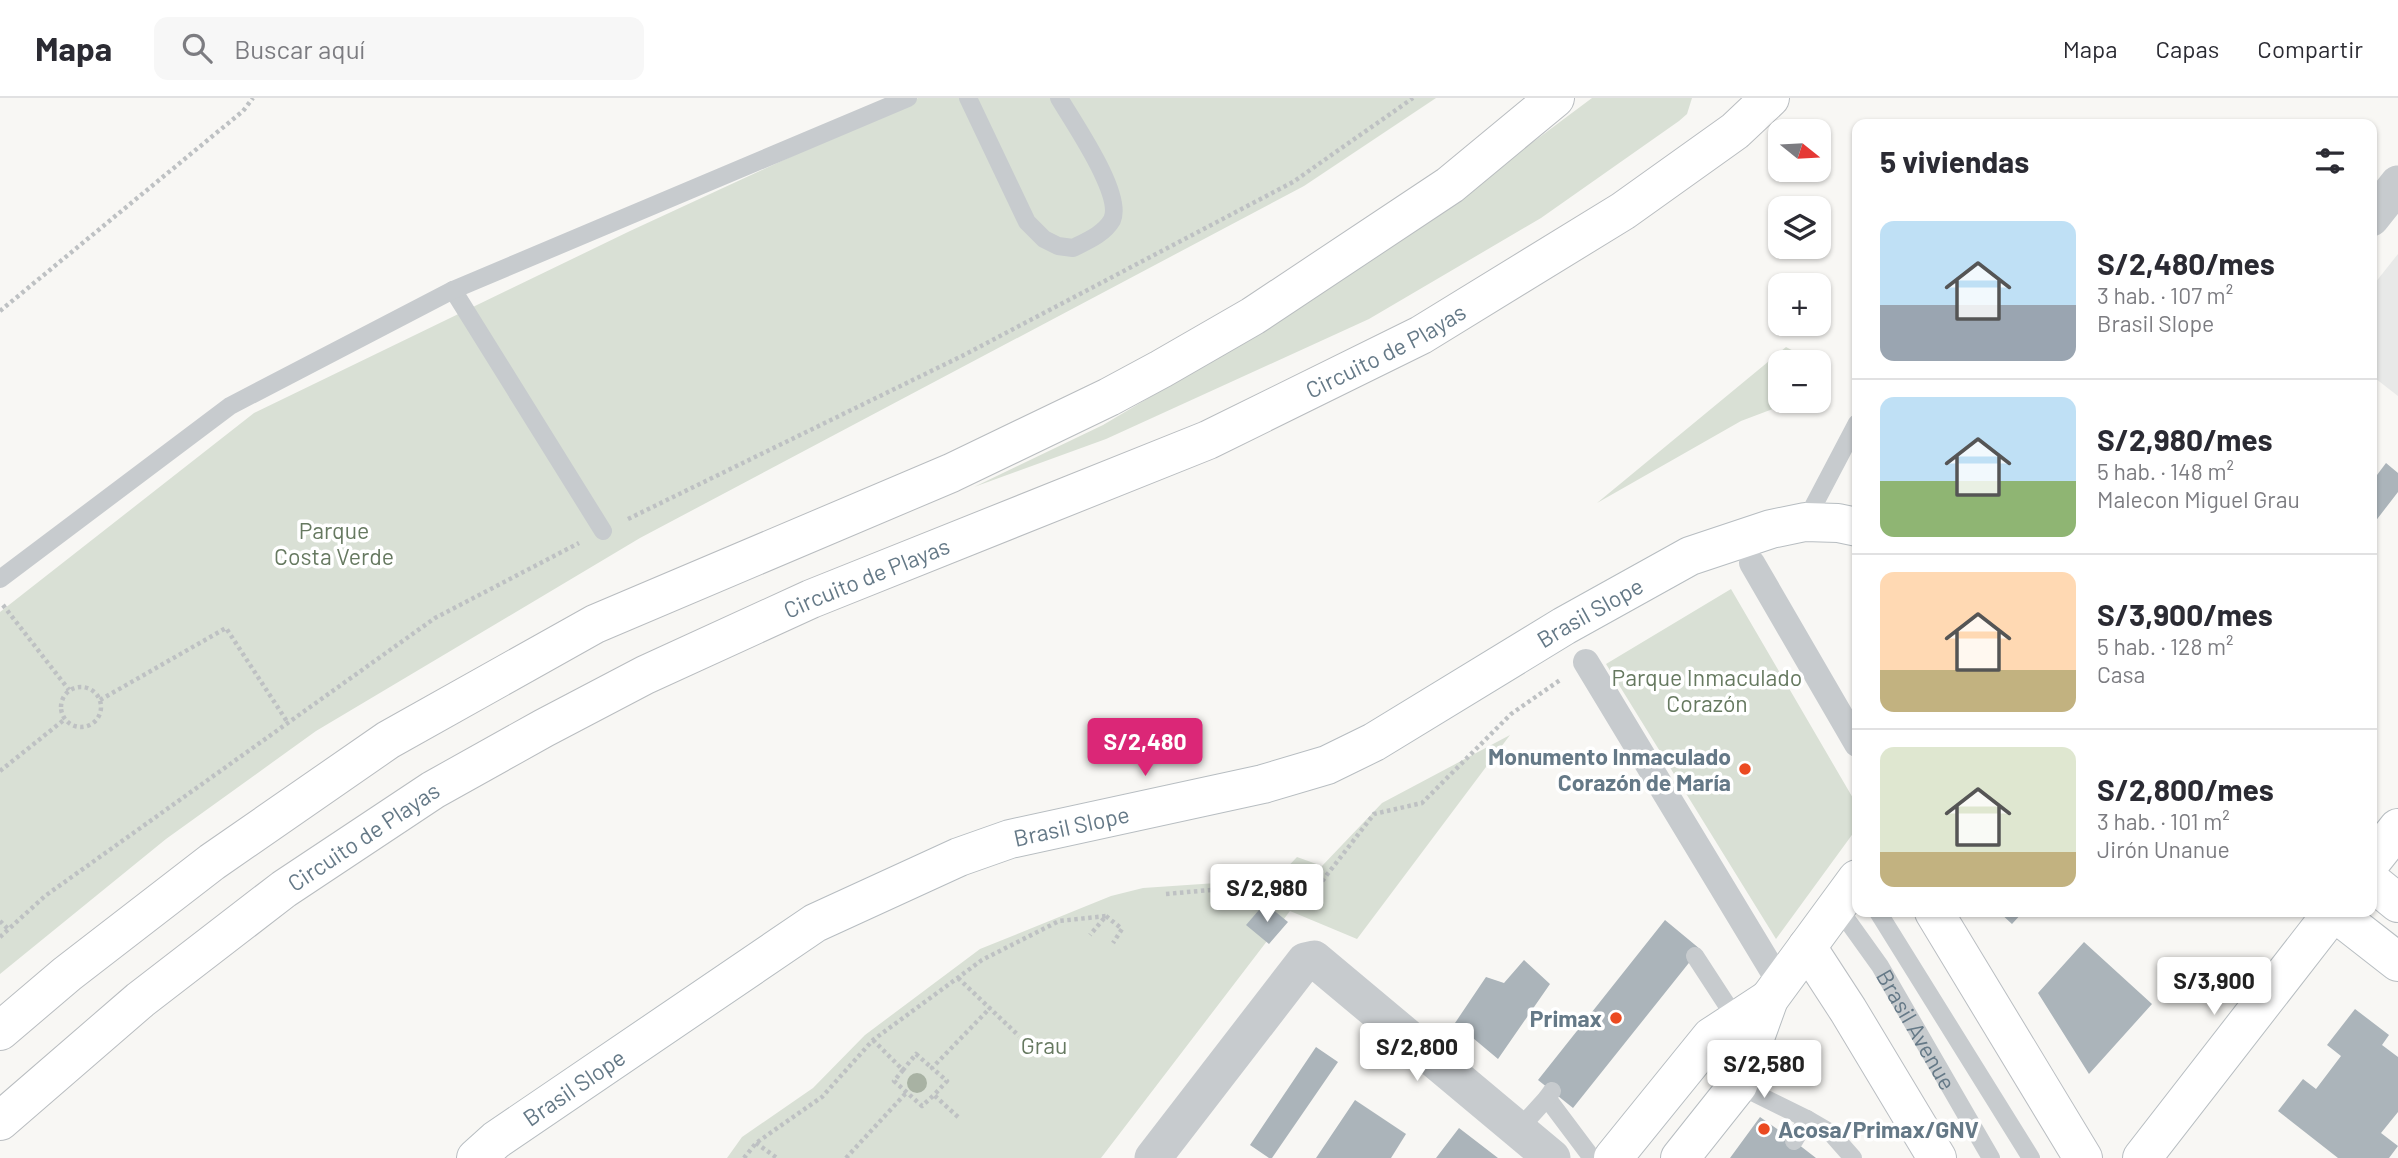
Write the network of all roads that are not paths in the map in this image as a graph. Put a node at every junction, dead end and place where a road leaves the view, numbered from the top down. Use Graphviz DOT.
graph roads {
  1 [pos="908,98"];
  2 [pos="968,98"];
  3 [pos="1059,98"];
  4 [pos="1555,98"];
  5 [pos="1769,98"];
  6 [pos="1739,115"];
  7 [pos="2398,184"];
  8 [pos="2377,210"];
  9 [pos="453,290"];
  10 [pos="1852,433"];
  11 [pos="1805,522"];
  12 [pos="1852,526"];
  13 [pos="603,531"];
  14 [pos="1752,562"];
  15 [pos="0,579"];
  16 [pos="1586,662"];
  17 [pos="1852,735"];
  18 [pos="2398,828"];
  19 [pos="2377,854"];
  20 [pos="2377,886"];
  21 [pos="1847,893"];
  22 [pos="2398,903"];
  23 [pos="1858,917"];
  24 [pos="1881,917"];
  25 [pos="1937,917"];
  26 [pos="2329,917"];
  27 [pos="2340,917"];
  28 [pos="1807,947"];
  29 [pos="1695,956"];
  30 [pos="2398,962"];
  31 [pos="1775,991"];
  32 [pos="1736,1019"];
  33 [pos="0,1031"];
  34 [pos="1738,1085"];
  35 [pos="1807,1119"];
  36 [pos="0,1121"];
  37 [pos="1518,1130"];
  38 [pos="1794,1141"];
  39 [pos="1685,1157"];
  40 [pos="476,1158"];
  41 [pos="1153,1158"];
  42 [pos="1552,1158"];
  43 [pos="1592,1158"];
  44 [pos="1613,1158"];
  45 [pos="1853,1158"];
  46 [pos="1937,1158"];
  47 [pos="1991,1158"];
  48 [pos="2031,1158"];
  49 [pos="2083,1158"];
  50 [pos="2142,1158"];
  1 -- 9 [label="lane"];
  2 -- 3 [label="lane"];
  4 -- 33 [label="main road"];
  5 -- 6 [label="main road, Circuito de Playas"];
  6 -- 36 [label="main road, Circuito de Playas"];
  7 -- 8 [label="street"];
  9 -- 13 [label="lane"];
  9 -- 15 [label="lane"];
  10 -- 11 [label="lane"];
  11 -- 12 [label="main road, Brasil Slope"];
  11 -- 40 [label="main road, Brasil Slope"];
  14 -- 17 [label="street"];
  16 -- 31 [label="street"];
  18 -- 19 [label="main road"];
  20 -- 22 [label="main road"];
  21 -- 28 [label="main road"];
  23 -- 47 [label="lane, Brasil Avenue"];
  24 -- 48 [label="lane, Brasil Avenue"];
  25 -- 49 [label="main road"];
  26 -- 50 [label="main road"];
  27 -- 30 [label="main road"];
  28 -- 31 [label="main road"];
  28 -- 46 [label="main road, Brasil Avenue"];
  29 -- 32 [label="lane"];
  31 -- 32 [label="main road"];
  31 -- 34 [label="main road"];
  32 -- 44 [label="main road"];
  34 -- 35 [label="lane"];
  34 -- 39 [label="main road"];
  35 -- 38 [label="lane"];
  35 -- 45 [label="lane"];
  37 -- 41 [label="street"];
  37 -- 42 [label="street"];
  37 -- 43 [label="lane"];
}
